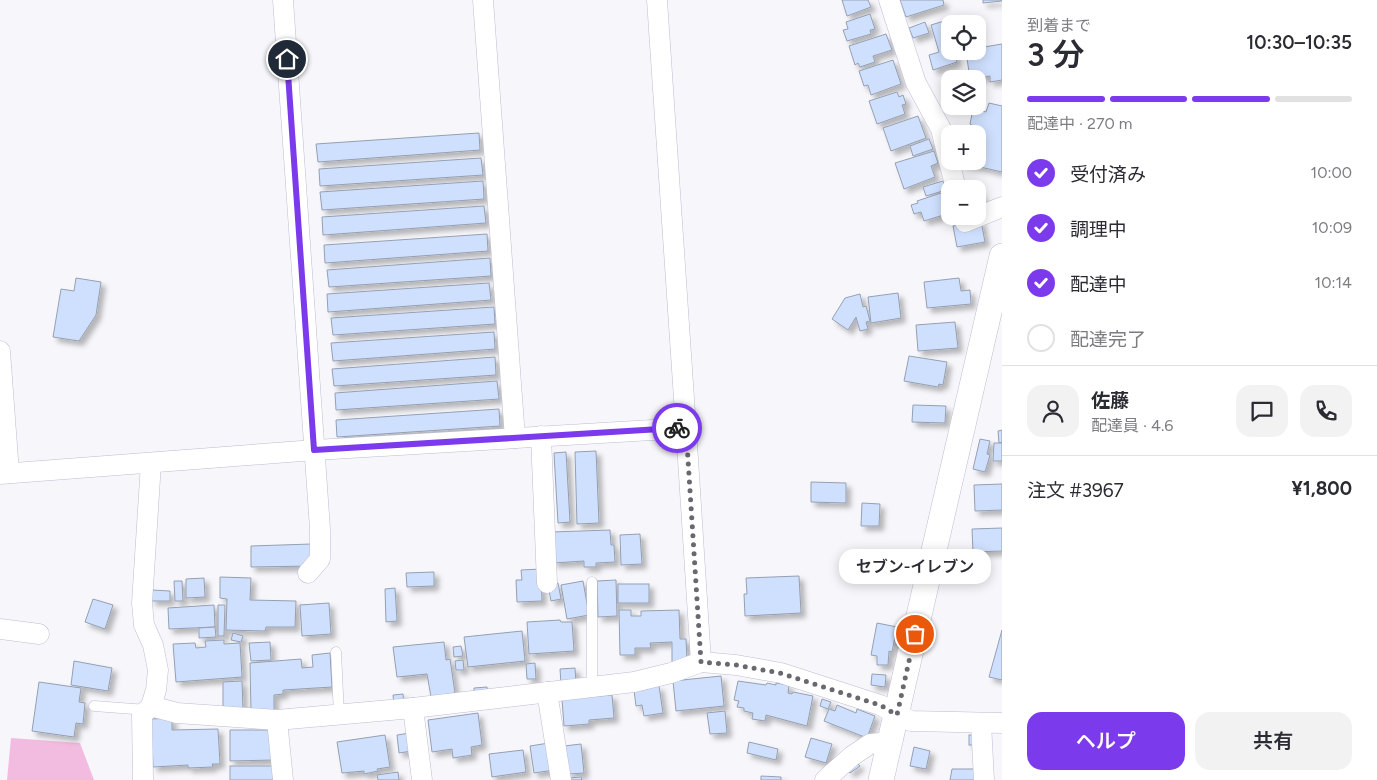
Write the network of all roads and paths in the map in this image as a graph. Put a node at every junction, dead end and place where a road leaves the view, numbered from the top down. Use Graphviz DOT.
graph roads {
  1 [pos="283,0"];
  2 [pos="483,0"];
  3 [pos="657,0"];
  4 [pos="889,0"];
  5 [pos="954,180"];
  6 [pos="1002,207"];
  7 [pos="986,213"];
  8 [pos="1002,256"];
  9 [pos="0,351"];
  10 [pos="686,428"];
  11 [pos="541,436"];
  12 [pos="514,438"];
  13 [pos="314,450"];
  14 [pos="151,463"];
  15 [pos="5,473"];
  16 [pos="308,573"];
  17 [pos="592,582"];
  18 [pos="547,583"];
  19 [pos="0,629"];
  20 [pos="39,634"];
  21 [pos="336,652"];
  22 [pos="701,662"];
  23 [pos="592,687"];
  24 [pos="547,692"];
  25 [pos="94,706"];
  26 [pos="150,708"];
  27 [pos="413,708"];
  28 [pos="339,714"];
  29 [pos="897,715"];
  30 [pos="277,720"];
  31 [pos="981,723"];
  32 [pos="1002,723"];
  33 [pos="890,742"];
  34 [pos="143,780"];
  35 [pos="283,780"];
  36 [pos="422,780"];
  37 [pos="560,780"];
  38 [pos="825,780"];
  39 [pos="881,780"];
  40 [pos="984,780"];
  1 -- 13 [label="street"];
  2 -- 12 [label="street"];
  3 -- 10 [label="street"];
  4 -- 5 [label="street"];
  6 -- 7 [label="street"];
  8 -- 29 [label="street"];
  9 -- 15 [label="street"];
  10 -- 11 [label="street"];
  10 -- 22 [label="street"];
  11 -- 12 [label="street"];
  11 -- 18 [label="street"];
  12 -- 13 [label="street"];
  13 -- 14 [label="street"];
  13 -- 16 [label="street"];
  14 -- 15 [label="street"];
  14 -- 26 [label="street"];
  17 -- 23 [label="lane"];
  19 -- 20 [label="street"];
  21 -- 28 [label="lane"];
  22 -- 23 [label="street"];
  22 -- 29 [label="street"];
  23 -- 24 [label="street"];
  24 -- 27 [label="street"];
  24 -- 37 [label="street"];
  25 -- 26 [label="lane"];
  26 -- 30 [label="street"];
  26 -- 34 [label="street"];
  27 -- 28 [label="street"];
  27 -- 36 [label="street"];
  28 -- 30 [label="street"];
  29 -- 31 [label="street"];
  29 -- 33 [label="street"];
  30 -- 35 [label="street"];
  31 -- 32 [label="street"];
  31 -- 40 [label="street"];
  33 -- 38 [label="street"];
  33 -- 39 [label="street"];
}
